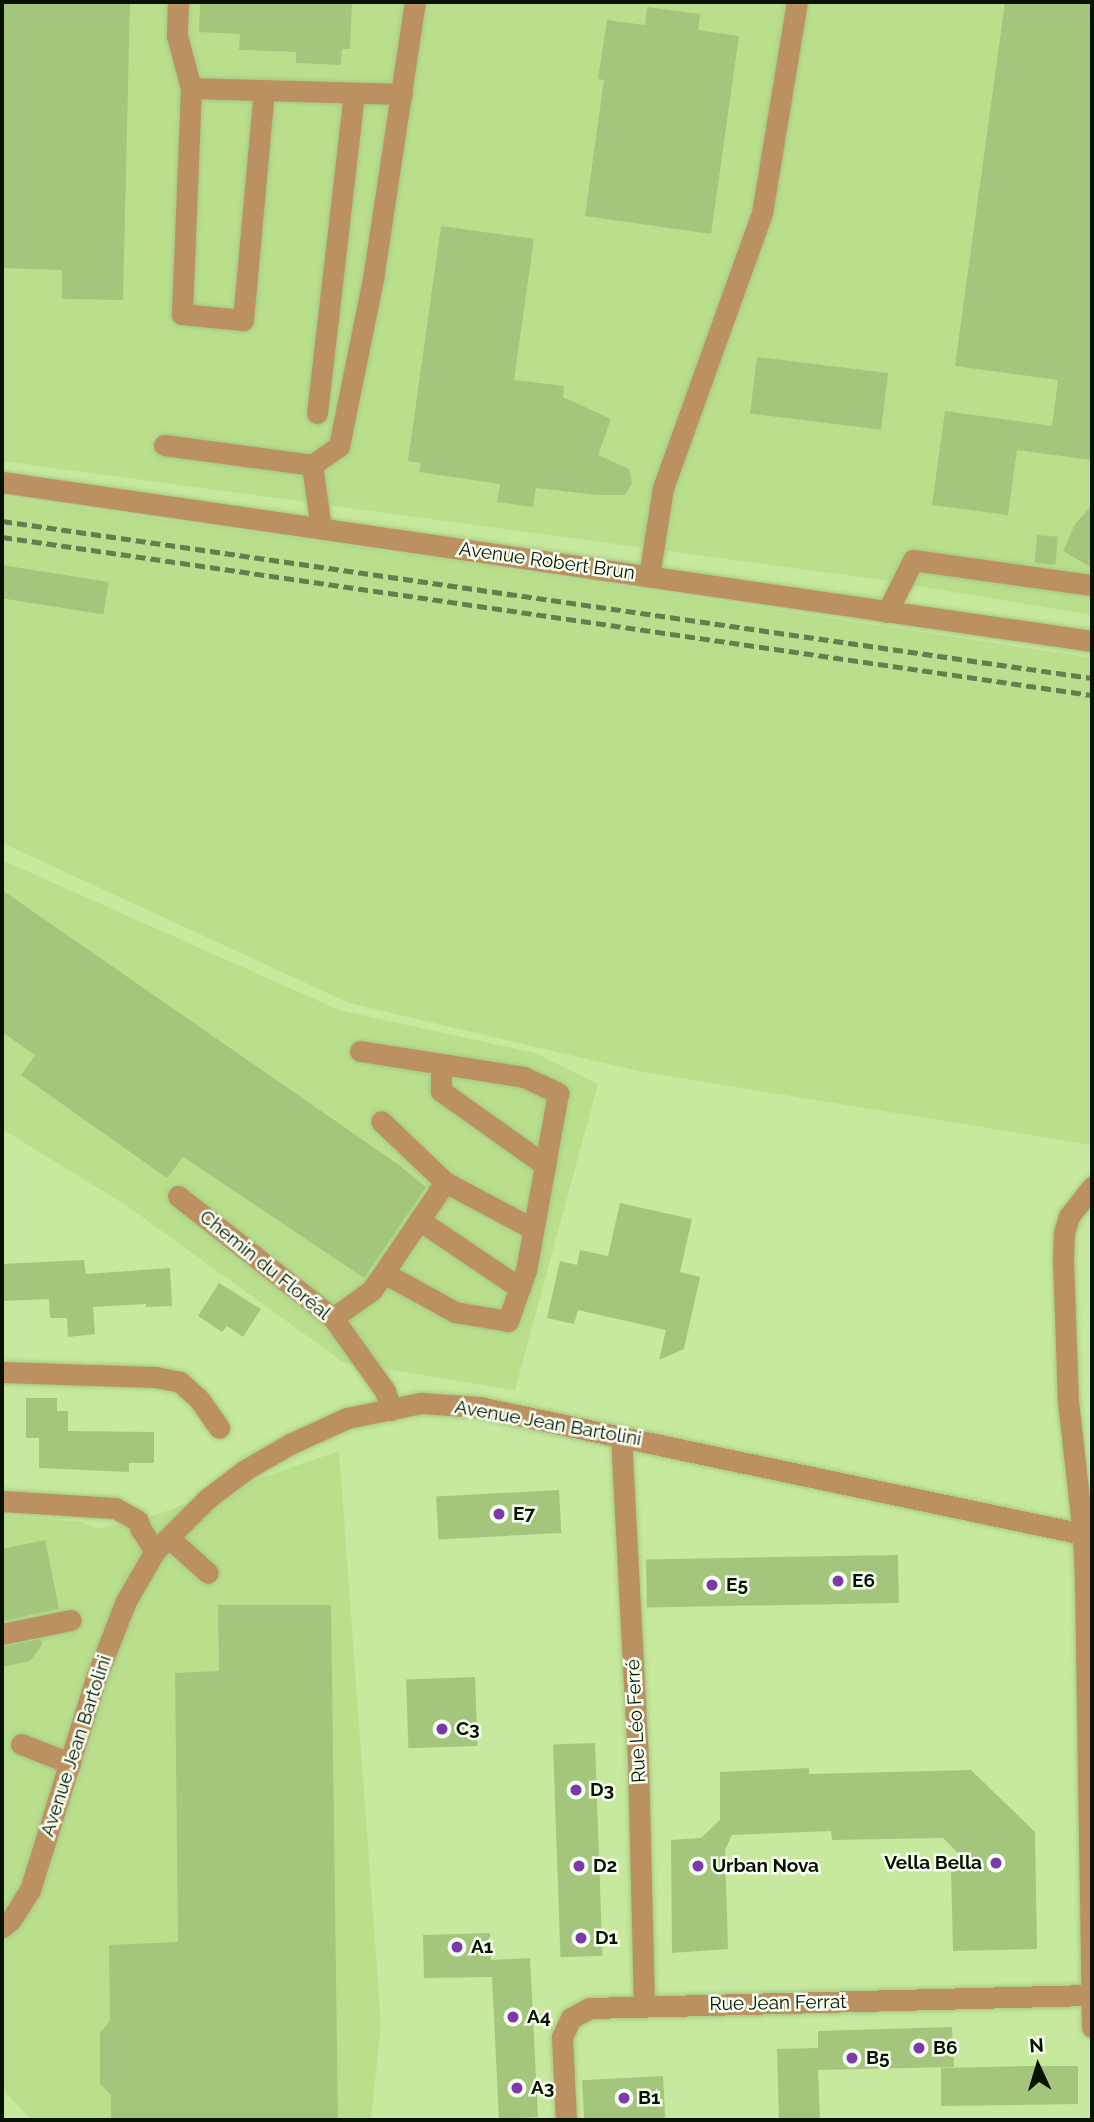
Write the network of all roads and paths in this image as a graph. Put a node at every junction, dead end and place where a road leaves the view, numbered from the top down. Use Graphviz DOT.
graph roads {
  1 [pos="178,2"];
  2 [pos="415,2"];
  3 [pos="797,2"];
  4 [pos="191,88"];
  5 [pos="264,90"];
  6 [pos="354,93"];
  7 [pos="402,94"];
  8 [pos="317,413"];
  9 [pos="164,445"];
  10 [pos="312,465"];
  11 [pos="2,482"];
  12 [pos="321,528"];
  13 [pos="649,576"];
  14 [pos="1092,585"];
  15 [pos="887,612"];
  16 [pos="1092,641"];
  17 [pos="360,1051"];
  18 [pos="441,1064"];
  19 [pos="381,1121"];
  20 [pos="545,1165"];
  21 [pos="445,1182"];
  22 [pos="1091,1188"];
  23 [pos="178,1196"];
  24 [pos="419,1220"];
  25 [pos="533,1229"];
  26 [pos="384,1273"];
  27 [pos="520,1288"];
  28 [pos="333,1318"];
  29 [pos="2,1372"];
  30 [pos="391,1410"];
  31 [pos="219,1428"];
  32 [pos="621,1436"];
  33 [pos="2,1500"];
  34 [pos="1088,1535"];
  35 [pos="162,1544"];
  36 [pos="208,1573"];
  37 [pos="71,1620"];
  38 [pos="2,1634"];
  39 [pos="21,1744"];
  40 [pos="70,1763"];
  41 [pos="5,1928"];
  42 [pos="1091,1995"];
  43 [pos="644,2007"];
  44 [pos="1092,2027"];
  45 [pos="566,2120"];
  1 -- 4 [label="street"];
  2 -- 7 [label="street"];
  3 -- 13 [label="street"];
  4 -- 5 [label="street"];
  4 -- 5 [label="street"];
  5 -- 6 [label="street"];
  6 -- 7 [label="street"];
  6 -- 8 [label="street"];
  7 -- 10 [label="street"];
  9 -- 10 [label="street"];
  10 -- 12 [label="street"];
  11 -- 12 [label="street, Avenue Robert Brun"];
  12 -- 13 [label="street, Avenue Robert Brun"];
  13 -- 15 [label="street, Avenue Robert Brun"];
  14 -- 15 [label="street"];
  15 -- 16 [label="street, Avenue Robert Brun"];
  17 -- 18 [label="street"];
  18 -- 20 [label="street"];
  18 -- 20 [label="street"];
  19 -- 21 [label="street"];
  20 -- 25 [label="street"];
  21 -- 24 [label="street"];
  21 -- 25 [label="street"];
  22 -- 34 [label="street"];
  23 -- 28 [label="street, Chemin du Floréal"];
  24 -- 26 [label="street"];
  24 -- 27 [label="street"];
  25 -- 27 [label="street"];
  26 -- 27 [label="street"];
  26 -- 28 [label="street"];
  28 -- 30 [label="street, Chemin du Floréal"];
  29 -- 31 [label="street"];
  30 -- 32 [label="street, Avenue Jean Bartolini"];
  30 -- 35 [label="street, Avenue Jean Bartolini"];
  32 -- 34 [label="street, Avenue Jean Bartolini"];
  32 -- 43 [label="street, Rue Léo Ferré"];
  33 -- 35 [label="street"];
  34 -- 42 [label="street"];
  35 -- 36 [label="street"];
  35 -- 40 [label="street, Avenue Jean Bartolini"];
  37 -- 38 [label="street"];
  39 -- 40 [label="street"];
  40 -- 41 [label="street, Avenue Jean Bartolini"];
  42 -- 43 [label="street, Rue Jean Ferrat"];
  42 -- 44 [label="street"];
  43 -- 45 [label="street, Rue Jean Ferrat"];
}
